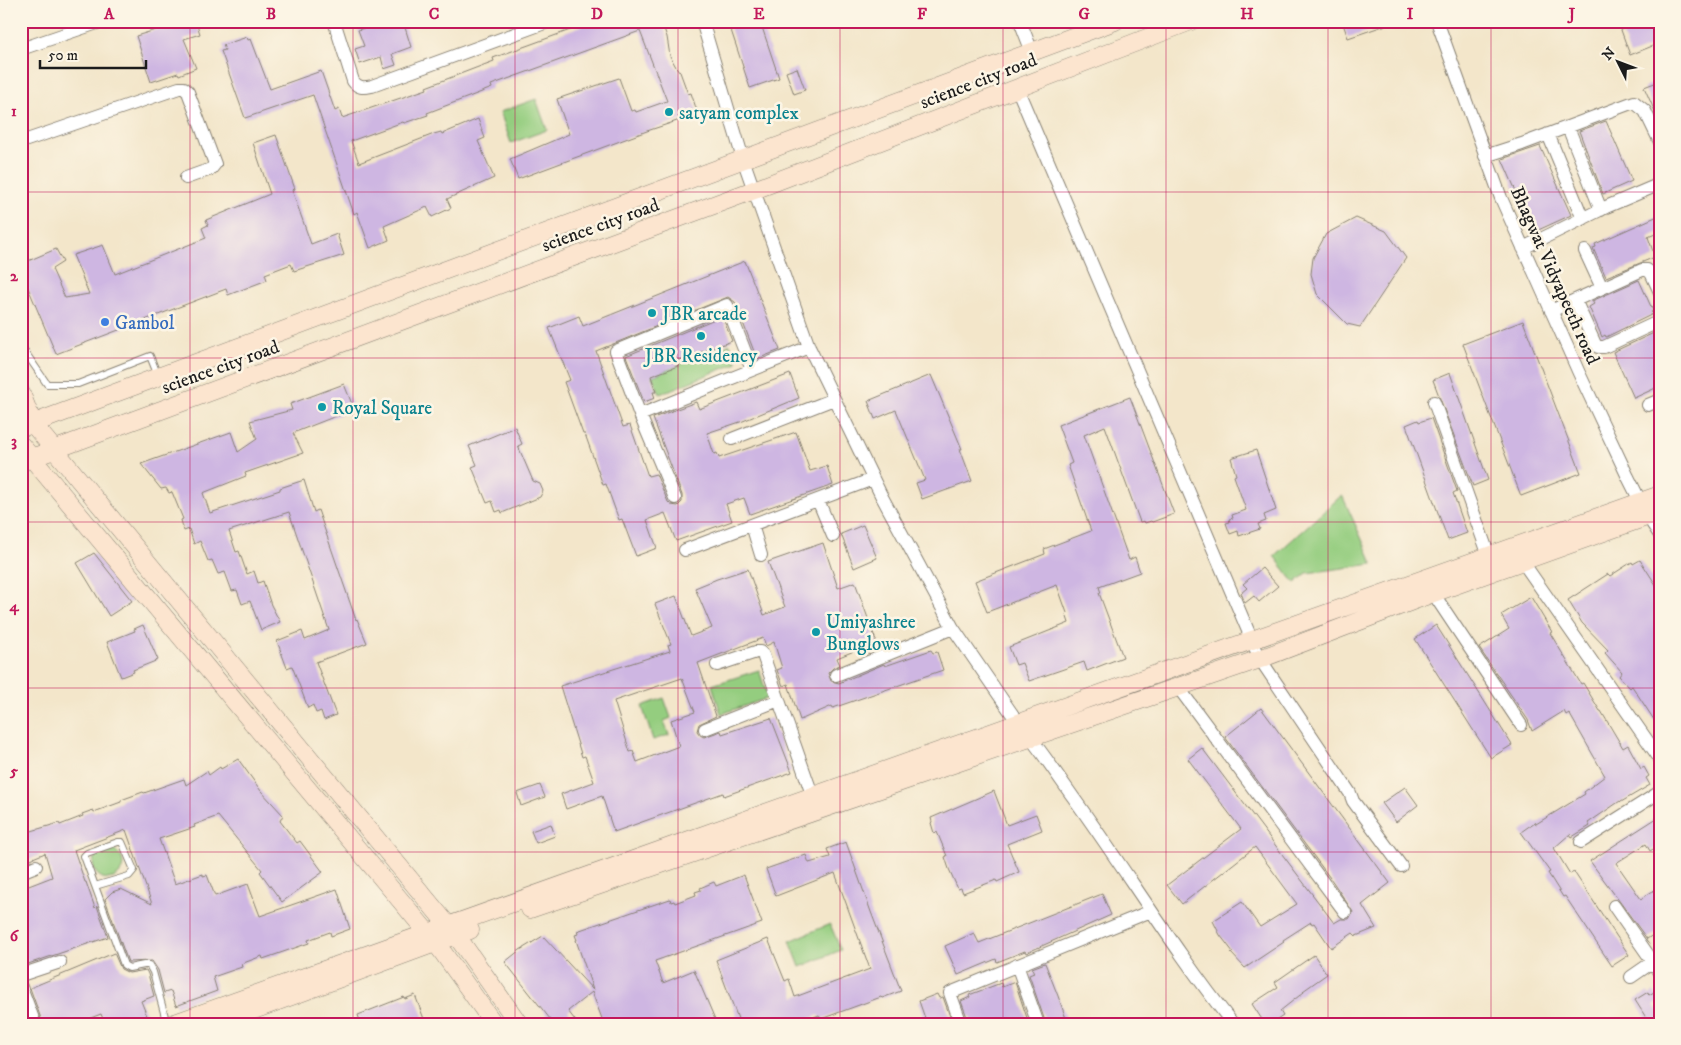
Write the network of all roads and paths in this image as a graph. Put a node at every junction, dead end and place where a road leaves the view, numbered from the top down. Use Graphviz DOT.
graph roads {
  1 [pos="103,21"];
  2 [pos="334,21"];
  3 [pos="550,21"];
  4 [pos="702,21"];
  5 [pos="1020,21"];
  6 [pos="1116,21"];
  7 [pos="1191,21"];
  8 [pos="1437,21"];
  9 [pos="21,49"];
  10 [pos="1032,52"];
  11 [pos="1017,88"];
  12 [pos="1568,127"];
  13 [pos="1548,134"];
  14 [pos="21,142"];
  15 [pos="1660,142"];
  16 [pos="1485,156"];
  17 [pos="743,159"];
  18 [pos="186,178"];
  19 [pos="1660,184"];
  20 [pos="754,190"];
  21 [pos="1601,210"];
  22 [pos="1583,219"];
  23 [pos="1523,248"];
  24 [pos="1585,251"];
  25 [pos="1602,288"];
  26 [pos="1660,292"];
  27 [pos="1575,300"];
  28 [pos="1551,311"];
  29 [pos="1659,324"];
  30 [pos="21,343"];
  31 [pos="809,347"];
  32 [pos="752,370"];
  33 [pos="158,377"];
  34 [pos="21,393"];
  35 [pos="834,399"];
  36 [pos="1434,402"];
  37 [pos="640,415"];
  38 [pos="27,426"];
  39 [pos="732,439"];
  40 [pos="55,450"];
  41 [pos="25,455"];
  42 [pos="873,479"];
  43 [pos="1660,495"];
  44 [pos="675,498"];
  45 [pos="818,500"];
  46 [pos="1650,510"];
  47 [pos="752,525"];
  48 [pos="1660,535"];
  49 [pos="833,536"];
  50 [pos="685,550"];
  51 [pos="762,555"];
  52 [pos="1489,556"];
  53 [pos="1522,561"];
  54 [pos="1433,593"];
  55 [pos="953,628"];
  56 [pos="1252,640"];
  57 [pos="1260,659"];
  58 [pos="717,665"];
  59 [pos="836,675"];
  60 [pos="1178,687"];
  61 [pos="779,700"];
  62 [pos="1019,724"];
  63 [pos="1521,726"];
  64 [pos="705,729"];
  65 [pos="1031,738"];
  66 [pos="1660,759"];
  67 [pos="1660,792"];
  68 [pos="812,797"];
  69 [pos="1581,842"];
  70 [pos="36,866"];
  71 [pos="1401,866"];
  72 [pos="21,872"];
  73 [pos="95,886"];
  74 [pos="1614,906"];
  75 [pos="1151,911"];
  76 [pos="1345,912"];
  77 [pos="452,930"];
  78 [pos="432,938"];
  79 [pos="60,962"];
  80 [pos="1657,963"];
  81 [pos="1018,965"];
  82 [pos="21,975"];
  83 [pos="1632,977"];
  84 [pos="21,987"];
  85 [pos="35,1024"];
  86 [pos="167,1024"];
  87 [pos="172,1024"];
  88 [pos="216,1024"];
  89 [pos="494,1024"];
  90 [pos="519,1024"];
  91 [pos="961,1024"];
  92 [pos="1038,1024"];
  93 [pos="1233,1024"];
  1 -- 9 [label="street"];
  2 -- 3 [label="street"];
  4 -- 17 [label="street"];
  5 -- 10 [label="street"];
  6 -- 10 [label="street"];
  7 -- 11 [label="street, science city road"];
  8 -- 16 [label="street, Bhagwat Vidyapeeth road"];
  10 -- 17 [label="street"];
  11 -- 20 [label="street, science city road"];
  11 -- 56 [label="street"];
  12 -- 13 [label="street"];
  12 -- 15 [label="street"];
  12 -- 21 [label="street"];
  13 -- 16 [label="street"];
  13 -- 22 [label="street"];
  14 -- 18 [label="street"];
  16 -- 23 [label="street, Bhagwat Vidyapeeth road"];
  17 -- 20 [label="street"];
  17 -- 33 [label="street"];
  19 -- 21 [label="street"];
  20 -- 31 [label="street"];
  20 -- 40 [label="street, science city road"];
  21 -- 22 [label="street"];
  22 -- 23 [label="street"];
  23 -- 28 [label="street, Bhagwat Vidyapeeth road"];
  24 -- 25 [label="street"];
  25 -- 26 [label="street"];
  25 -- 27 [label="street"];
  27 -- 28 [label="street"];
  27 -- 29 [label="street"];
  28 -- 46 [label="street, Bhagwat Vidyapeeth road"];
  30 -- 33 [label="lane"];
  31 -- 32 [label="street"];
  31 -- 35 [label="street"];
  32 -- 37 [label="street"];
  32 -- 37 [label="street"];
  33 -- 38 [label="street"];
  34 -- 38 [label="street"];
  35 -- 39 [label="street"];
  35 -- 42 [label="street"];
  36 -- 52 [label="street"];
  37 -- 44 [label="street"];
  38 -- 40 [label="street"];
  40 -- 41 [label="street, science city road"];
  40 -- 77 [label="street"];
  41 -- 78 [label="street"];
  42 -- 45 [label="street"];
  42 -- 55 [label="street"];
  43 -- 46 [label="street"];
  45 -- 47 [label="street"];
  45 -- 49 [label="street"];
  46 -- 48 [label="street, Bhagwat Vidyapeeth road"];
  46 -- 52 [label="street"];
  46 -- 53 [label="street"];
  47 -- 50 [label="street"];
  47 -- 51 [label="street"];
  52 -- 56 [label="street"];
  53 -- 54 [label="street"];
  53 -- 66 [label="street"];
  54 -- 57 [label="street"];
  54 -- 63 [label="street"];
  55 -- 59 [label="street"];
  55 -- 62 [label="street"];
  56 -- 57 [label="street"];
  56 -- 62 [label="street"];
  57 -- 60 [label="street"];
  57 -- 71 [label="street"];
  58 -- 61 [label="street"];
  60 -- 65 [label="street"];
  60 -- 76 [label="street"];
  61 -- 64 [label="street"];
  61 -- 68 [label="street"];
  62 -- 65 [label="street"];
  62 -- 68 [label="street"];
  65 -- 75 [label="street"];
  65 -- 77 [label="street"];
  67 -- 69 [label="street"];
  68 -- 77 [label="street"];
  70 -- 72 [label="street"];
  73 -- 73 [label="lane"];
  73 -- 86 [label="lane"];
  74 -- 80 [label="street"];
  75 -- 81 [label="street"];
  75 -- 93 [label="street"];
  77 -- 78 [label="street"];
  77 -- 90 [label="street"];
  78 -- 87 [label="street"];
  78 -- 88 [label="street"];
  78 -- 89 [label="street"];
  79 -- 82 [label="street"];
  80 -- 83 [label="street"];
  81 -- 91 [label="street"];
  81 -- 92 [label="street"];
  84 -- 85 [label="street"];
}
